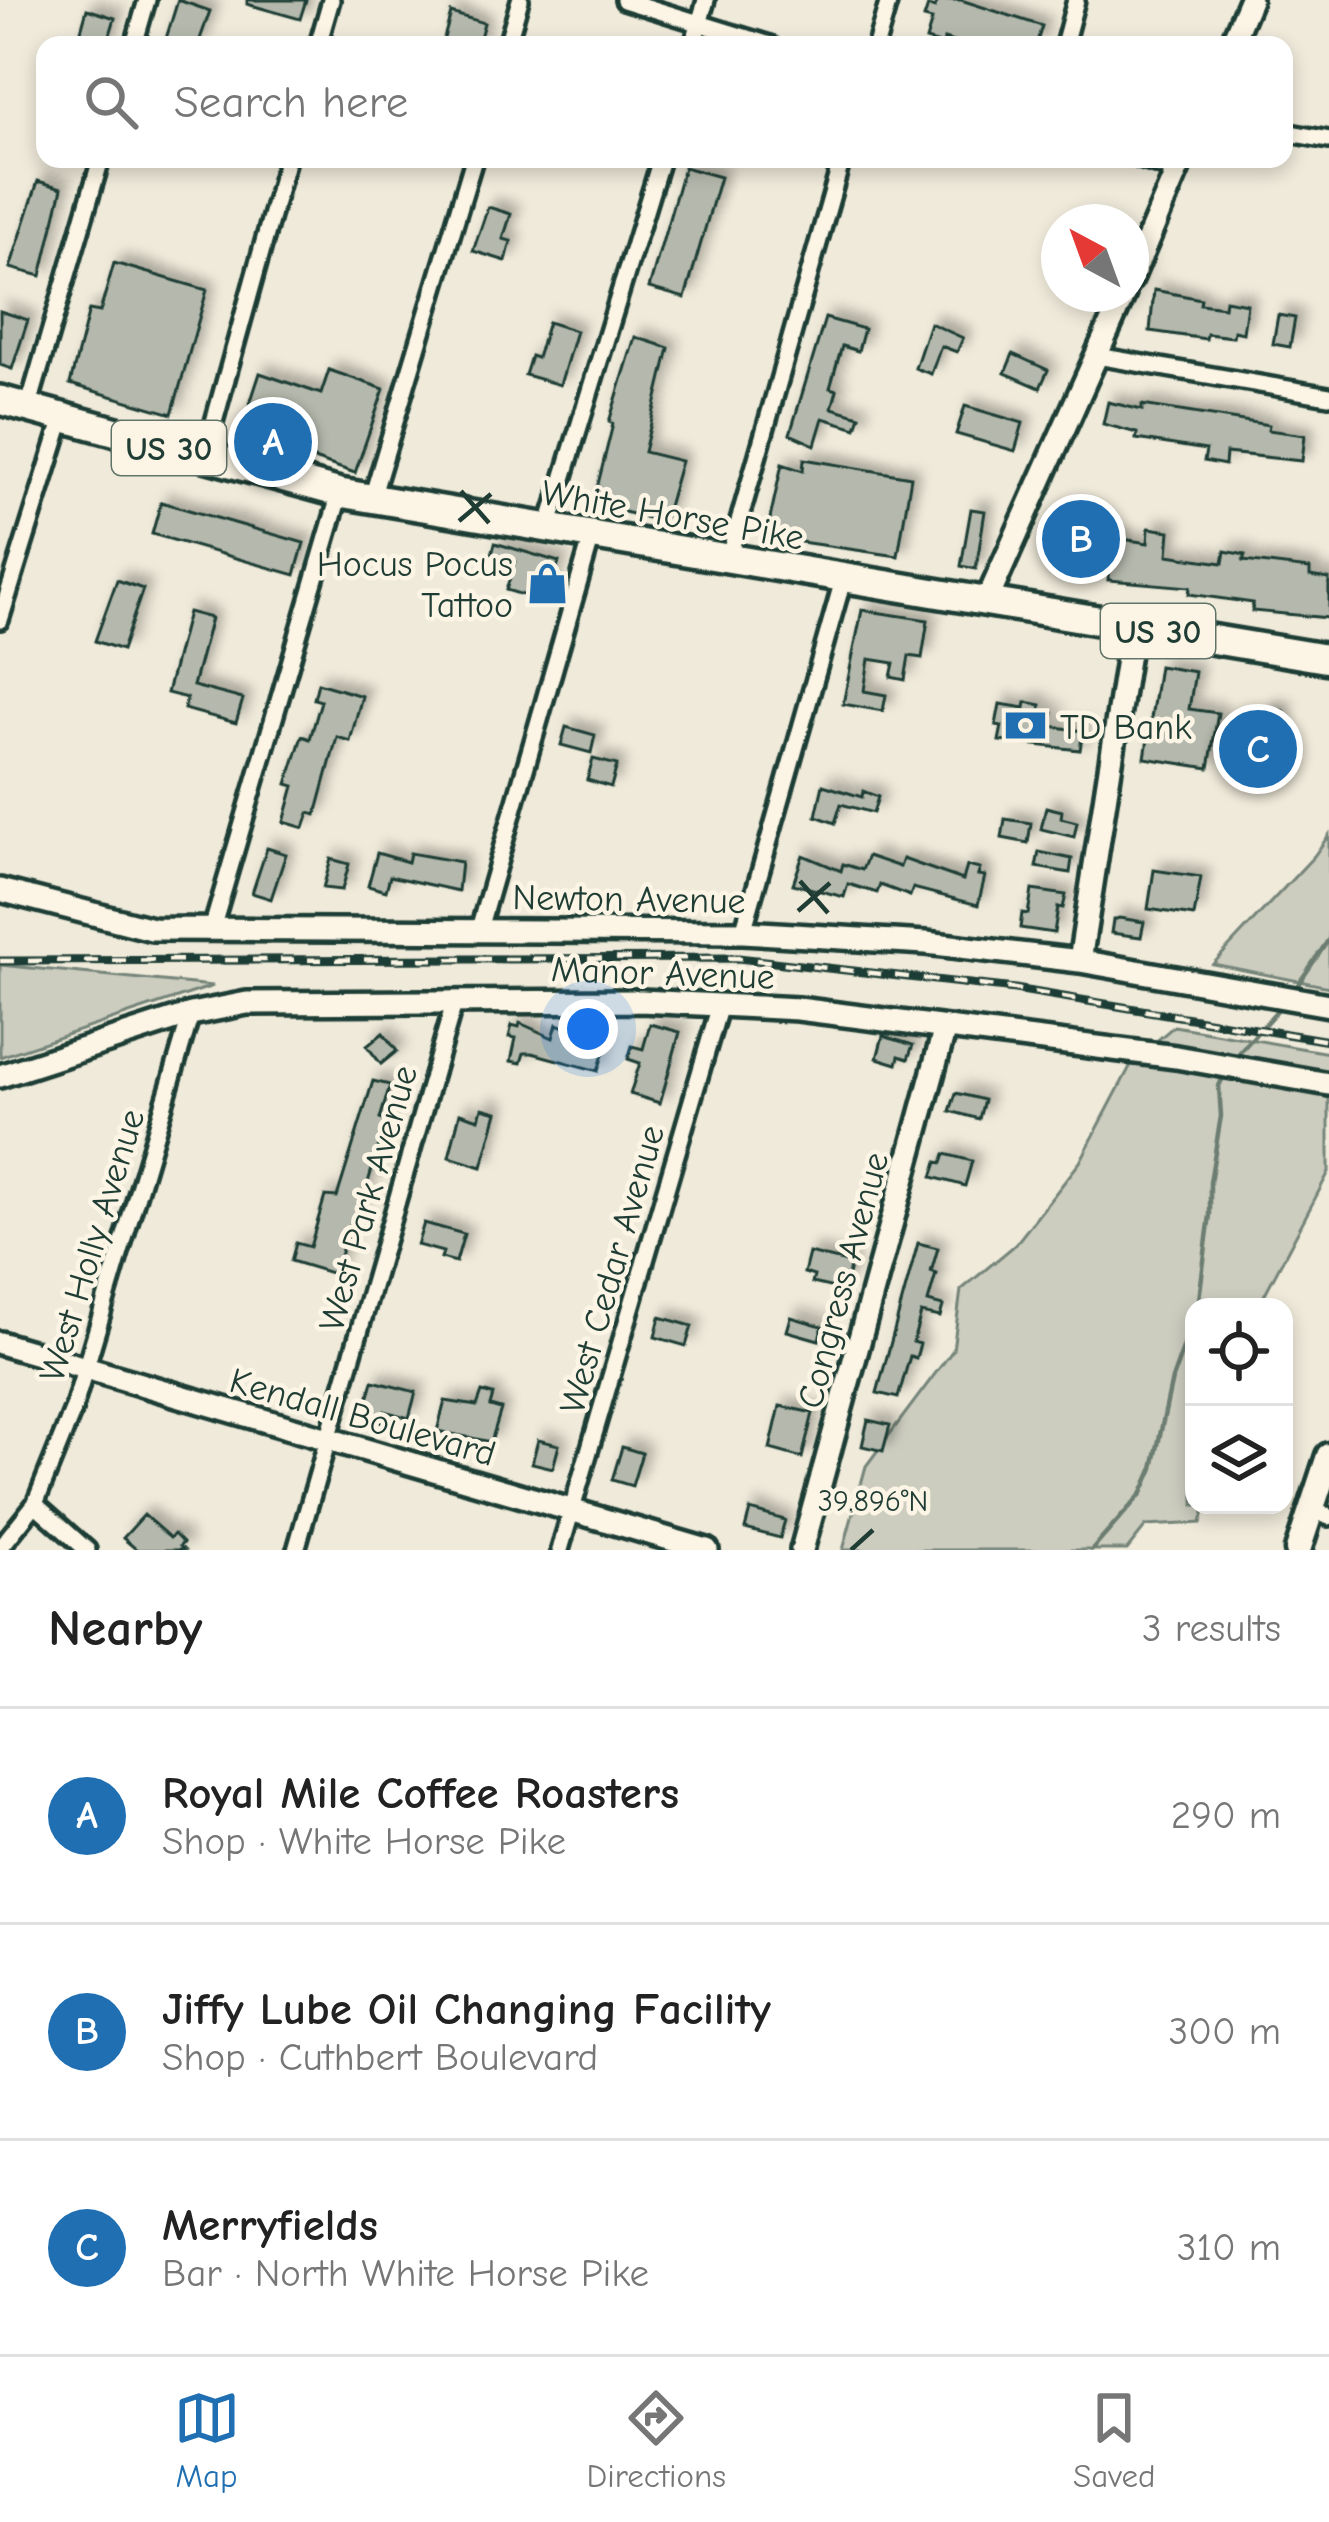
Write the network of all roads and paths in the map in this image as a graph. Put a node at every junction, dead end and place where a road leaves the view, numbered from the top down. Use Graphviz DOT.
graph roads {
  1 [pos="148,0"];
  2 [pos="331,0"];
  3 [pos="520,0"];
  4 [pos="623,0"];
  5 [pos="706,0"];
  6 [pos="890,0"];
  7 [pos="1076,0"];
  8 [pos="1250,0"];
  9 [pos="699,23"];
  10 [pos="137,36"];
  11 [pos="321,36"];
  12 [pos="510,36"];
  13 [pos="695,36"];
  14 [pos="741,36"];
  15 [pos="879,36"];
  16 [pos="1066,36"];
  17 [pos="1235,36"];
  18 [pos="1293,134"];
  19 [pos="1329,140"];
  20 [pos="98,168"];
  21 [pos="285,168"];
  22 [pos="470,168"];
  23 [pos="658,168"];
  24 [pos="839,168"];
  25 [pos="1179,168"];
  26 [pos="1149,237"];
  27 [pos="1116,312"];
  28 [pos="1097,356"];
  29 [pos="1329,396"];
  30 [pos="0,400"];
  31 [pos="28,408"];
  32 [pos="63,418"];
  33 [pos="204,458"];
  34 [pos="340,493"];
  35 [pos="372,499"];
  36 [pos="548,528"];
  37 [pos="592,536"];
  38 [pos="728,560"];
  39 [pos="843,580"];
  40 [pos="986,603"];
  41 [pos="0,620"];
  42 [pos="1132,627"];
  43 [pos="1329,659"];
  44 [pos="0,890"];
  45 [pos="212,929"];
  46 [pos="479,929"];
  47 [pos="743,932"];
  48 [pos="1080,962"];
  49 [pos="455,1000"];
  50 [pos="720,1005"];
  51 [pos="1329,1005"];
  52 [pos="190,1014"];
  53 [pos="945,1028"];
  54 [pos="0,1076"];
  55 [pos="1329,1084"];
  56 [pos="0,1342"];
  57 [pos="86,1368"];
  58 [pos="328,1440"];
  59 [pos="1329,1456"];
  60 [pos="34,1504"];
  61 [pos="571,1512"];
  62 [pos="1321,1514"];
  63 [pos="0,1548"];
  64 [pos="87,1550"];
  65 [pos="296,1550"];
  66 [pos="560,1550"];
  67 [pos="707,1550"];
  68 [pos="802,1550"];
  69 [pos="1298,1550"];
  1 -- 10 [label="street"];
  2 -- 11 [label="street"];
  3 -- 12 [label="street"];
  4 -- 9 [label="street"];
  5 -- 9 [label="street"];
  6 -- 15 [label="street"];
  7 -- 16 [label="street"];
  8 -- 17 [label="street"];
  9 -- 13 [label="street"];
  9 -- 14 [label="street"];
  18 -- 19 [label="street"];
  20 -- 31 [label="street"];
  21 -- 33 [label="street"];
  22 -- 35 [label="street"];
  23 -- 36 [label="street"];
  24 -- 38 [label="street"];
  25 -- 26 [label="street"];
  27 -- 28 [label="street"];
  28 -- 29 [label="street"];
  28 -- 40 [label="street"];
  30 -- 31 [label="highway, White Horse Pike / US 30"];
  31 -- 32 [label="highway, White Horse Pike / US 30"];
  32 -- 33 [label="highway, White Horse Pike / US 30"];
  32 -- 41 [label="street"];
  33 -- 34 [label="highway, White Horse Pike / US 30"];
  34 -- 35 [label="highway, White Horse Pike / US 30"];
  34 -- 45 [label="street"];
  35 -- 36 [label="highway, White Horse Pike / US 30"];
  36 -- 37 [label="highway, White Horse Pike / US 30"];
  37 -- 38 [label="highway, White Horse Pike / US 30"];
  37 -- 46 [label="street"];
  38 -- 39 [label="highway, White Horse Pike / US 30"];
  39 -- 40 [label="highway, White Horse Pike / US 30"];
  39 -- 47 [label="street"];
  40 -- 42 [label="highway, US 30"];
  42 -- 43 [label="highway, US 30"];
  42 -- 48 [label="street"];
  44 -- 45 [label="street, Newton Avenue"];
  45 -- 46 [label="street, Newton Avenue"];
  46 -- 47 [label="street, Newton Avenue"];
  47 -- 48 [label="street, Newton Avenue"];
  48 -- 51 [label="street, Newton Avenue"];
  49 -- 50 [label="street, Manor Avenue"];
  49 -- 52 [label="street, Manor Avenue"];
  49 -- 58 [label="street, West Park Avenue"];
  50 -- 53 [label="street, Manor Avenue"];
  50 -- 61 [label="street, West Cedar Avenue"];
  52 -- 54 [label="street, Manor Avenue"];
  52 -- 57 [label="street, West Holly Avenue"];
  53 -- 55 [label="street, Manor Avenue"];
  53 -- 68 [label="street, Congress Avenue"];
  56 -- 57 [label="street, Kendall Boulevard"];
  57 -- 58 [label="street, Kendall Boulevard"];
  57 -- 60 [label="street, West Holly Avenue"];
  58 -- 61 [label="street, Kendall Boulevard"];
  58 -- 65 [label="street, West Park Avenue"];
  59 -- 62 [label="main road"];
  60 -- 63 [label="street, West Holly Avenue"];
  60 -- 64 [label="street"];
  61 -- 66 [label="street, West Cedar Avenue"];
  61 -- 67 [label="street, Kendall Boulevard"];
  62 -- 69 [label="main road"];
}
